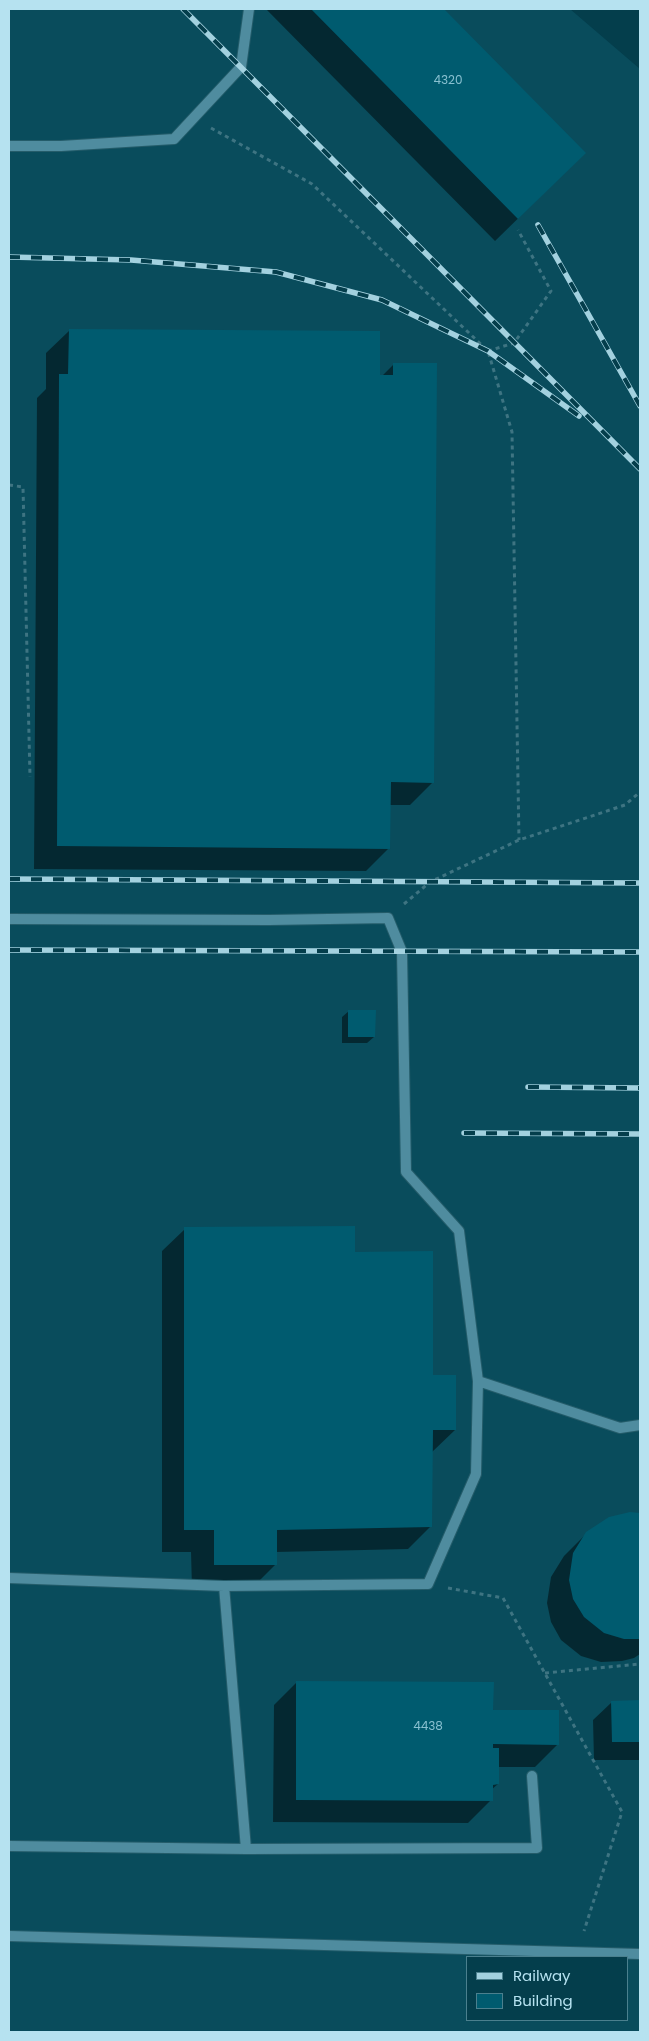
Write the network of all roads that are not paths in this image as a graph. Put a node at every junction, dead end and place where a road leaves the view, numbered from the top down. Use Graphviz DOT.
graph roads {
  1 [pos="249,9"];
  2 [pos="9,146"];
  3 [pos="9,919"];
  4 [pos="478,1381"];
  5 [pos="640,1425"];
  6 [pos="9,1578"];
  7 [pos="224,1586"];
  8 [pos="532,1776"];
  9 [pos="9,1846"];
  10 [pos="246,1849"];
  11 [pos="9,1936"];
  12 [pos="640,1954"];
  1 -- 2 [label="lane"];
  3 -- 4 [label="lane"];
  4 -- 5 [label="lane"];
  4 -- 7 [label="lane"];
  6 -- 7 [label="lane"];
  7 -- 10 [label="lane"];
  8 -- 10 [label="lane"];
  9 -- 10 [label="lane"];
  11 -- 12 [label="lane"];
}
